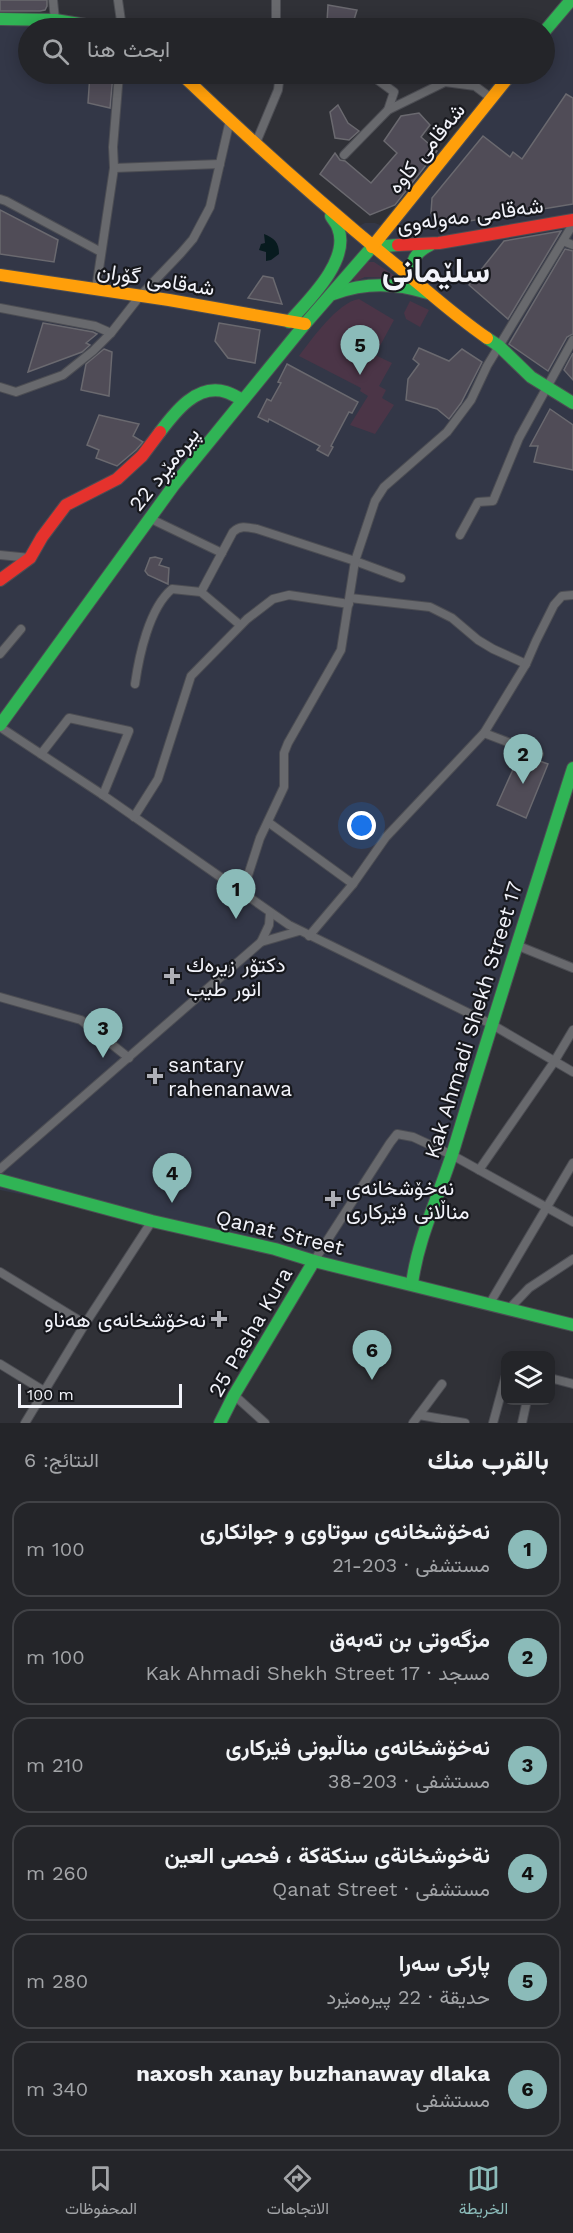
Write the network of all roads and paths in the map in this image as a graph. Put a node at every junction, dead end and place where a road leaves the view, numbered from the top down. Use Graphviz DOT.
graph roads {
  1 [pos="53,0"];
  2 [pos="118,0"];
  3 [pos="276,0"];
  4 [pos="571,0"];
  5 [pos="561,6"];
  6 [pos="56,18"];
  7 [pos="121,18"];
  8 [pos="276,18"];
  9 [pos="0,19"];
  10 [pos="18,19"];
  11 [pos="118,84"];
  12 [pos="192,84"];
  13 [pos="279,84"];
  14 [pos="383,84"];
  15 [pos="441,84"];
  16 [pos="460,84"];
  17 [pos="503,84"];
  18 [pos="491,98"];
  19 [pos="388,110"];
  20 [pos="230,120"];
  21 [pos="255,145"];
  22 [pos="344,154"];
  23 [pos="220,164"];
  24 [pos="114,168"];
  25 [pos="310,193"];
  26 [pos="0,199"];
  27 [pos="573,222"];
  28 [pos="563,241"];
  29 [pos="439,243"];
  30 [pos="573,245"];
  31 [pos="372,248"];
  32 [pos="101,252"];
  33 [pos="0,275"];
  34 [pos="411,278"];
  35 [pos="96,289"];
  36 [pos="428,293"];
  37 [pos="140,296"];
  38 [pos="328,296"];
  39 [pos="0,308"];
  40 [pos="289,322"];
  41 [pos="305,324"];
  42 [pos="111,333"];
  43 [pos="573,340"];
  44 [pos="499,346"];
  45 [pos="547,388"];
  46 [pos="4,389"];
  47 [pos="243,400"];
  48 [pos="573,403"];
  49 [pos="149,518"];
  50 [pos="460,535"];
  51 [pos="222,553"];
  52 [pos="0,555"];
  53 [pos="30,558"];
  54 [pos="355,561"];
  55 [pos="401,578"];
  56 [pos="0,580"];
  57 [pos="201,592"];
  58 [pos="573,595"];
  59 [pos="350,601"];
  60 [pos="240,625"];
  61 [pos="21,629"];
  62 [pos="0,654"];
  63 [pos="526,664"];
  64 [pos="135,684"];
  65 [pos="4,709"];
  66 [pos="0,726"];
  67 [pos="484,733"];
  68 [pos="41,754"];
  69 [pos="539,754"];
  70 [pos="573,768"];
  71 [pos="103,795"];
  72 [pos="134,817"];
  73 [pos="268,822"];
  74 [pos="353,884"];
  75 [pos="242,894"];
  76 [pos="270,913"];
  77 [pos="299,931"];
  78 [pos="309,936"];
  79 [pos="261,942"];
  80 [pos="516,945"];
  81 [pos="573,968"];
  82 [pos="0,997"];
  83 [pos="491,1024"];
  84 [pos="573,1030"];
  85 [pos="129,1058"];
  86 [pos="554,1062"];
  87 [pos="573,1072"];
  88 [pos="452,1155"];
  89 [pos="573,1164"];
  90 [pos="0,1169"];
  91 [pos="479,1170"];
  92 [pos="0,1180"];
  93 [pos="547,1208"];
  94 [pos="152,1221"];
  95 [pos="573,1222"];
  96 [pos="573,1259"];
  97 [pos="314,1261"];
  98 [pos="0,1272"];
  99 [pos="412,1284"];
  100 [pos="490,1303"];
  101 [pos="510,1308"];
  102 [pos="86,1324"];
  103 [pos="573,1325"];
  104 [pos="0,1364"];
  105 [pos="555,1379"];
  106 [pos="442,1384"];
  107 [pos="573,1384"];
  108 [pos="45,1391"];
  109 [pos="501,1393"];
  110 [pos="234,1395"];
  111 [pos="526,1405"];
  112 [pos="419,1415"];
  113 [pos="25,1423"];
  114 [pos="220,1423"];
  115 [pos="265,1423"];
  116 [pos="414,1423"];
  117 [pos="465,1423"];
  118 [pos="493,1423"];
  119 [pos="522,1423"];
  1 -- 6 [label="street"];
  2 -- 7 [label="street"];
  3 -- 8 [label="street"];
  4 -- 5 [label="main road"];
  9 -- 10 [label="main road"];
  11 -- 24 [label="street"];
  12 -- 20 [label="main road"];
  13 -- 21 [label="street"];
  14 -- 19 [label="street"];
  15 -- 19 [label="street"];
  16 -- 18 [label="street"];
  17 -- 18 [label="main road, شەقامی کاوە"];
  18 -- 31 [label="main road, شەقامی کاوە"];
  19 -- 22 [label="street"];
  20 -- 21 [label="main road"];
  20 -- 23 [label="street"];
  21 -- 25 [label="main road"];
  23 -- 24 [label="street"];
  23 -- 37 [label="street"];
  24 -- 32 [label="street"];
  25 -- 31 [label="main road"];
  25 -- 40 [label="main road"];
  26 -- 32 [label="street"];
  27 -- 28 [label="street"];
  27 -- 29 [label="main road, شەقامی مەولەوی"];
  28 -- 30 [label="street"];
  28 -- 44 [label="street"];
  29 -- 31 [label="main road, شەقامی مەولەوی"];
  29 -- 34 [label="main road"];
  31 -- 34 [label="main road"];
  31 -- 38 [label="main road, 22 پیرەمێرد"];
  32 -- 35 [label="street"];
  33 -- 35 [label="main road, شەقامی گۆران"];
  34 -- 36 [label="main road"];
  35 -- 37 [label="main road, شەقامی گۆران"];
  36 -- 38 [label="main road"];
  36 -- 44 [label="main road"];
  37 -- 40 [label="main road, شەقامی گۆران"];
  37 -- 42 [label="street"];
  38 -- 41 [label="main road, 22 پیرەمێرد"];
  39 -- 42 [label="street"];
  40 -- 41 [label="main road, شەقامی گۆران"];
  41 -- 47 [label="main road, 22 پیرەمێرد"];
  42 -- 46 [label="street"];
  43 -- 45 [label="street"];
  44 -- 45 [label="main road"];
  44 -- 54 [label="street"];
  45 -- 48 [label="main road"];
  45 -- 50 [label="street"];
  47 -- 49 [label="main road, 22 پیرەمێرد"];
  47 -- 53 [label="main road"];
  49 -- 51 [label="street"];
  49 -- 65 [label="main road, 22 پیرەمێرد"];
  51 -- 54 [label="street"];
  51 -- 57 [label="street"];
  52 -- 53 [label="street"];
  53 -- 56 [label="main road"];
  54 -- 55 [label="street"];
  54 -- 59 [label="street"];
  57 -- 60 [label="street"];
  57 -- 64 [label="street"];
  58 -- 63 [label="street"];
  59 -- 60 [label="street"];
  59 -- 63 [label="street"];
  59 -- 73 [label="street"];
  60 -- 72 [label="street"];
  61 -- 62 [label="street"];
  63 -- 67 [label="street"];
  65 -- 66 [label="main road, 22 پیرەمێرد"];
  66 -- 68 [label="street"];
  67 -- 69 [label="street"];
  67 -- 74 [label="street"];
  68 -- 71 [label="street"];
  68 -- 71 [label="street"];
  70 -- 80 [label="main road, Kak Ahmadi Shekh Street 17"];
  71 -- 72 [label="street"];
  72 -- 75 [label="street"];
  73 -- 74 [label="street"];
  73 -- 75 [label="street"];
  74 -- 78 [label="street"];
  75 -- 76 [label="street"];
  76 -- 77 [label="street"];
  76 -- 79 [label="street"];
  77 -- 78 [label="street"];
  77 -- 79 [label="street"];
  78 -- 83 [label="street"];
  79 -- 85 [label="street"];
  80 -- 81 [label="street"];
  80 -- 83 [label="main road, Kak Ahmadi Shekh Street 17"];
  82 -- 85 [label="street"];
  83 -- 86 [label="street"];
  83 -- 88 [label="main road, Kak Ahmadi Shekh Street 17"];
  84 -- 86 [label="street"];
  85 -- 90 [label="street"];
  86 -- 87 [label="street"];
  86 -- 91 [label="street"];
  88 -- 91 [label="street"];
  88 -- 97 [label="street"];
  88 -- 99 [label="main road, Kak Ahmadi Shekh Street 17"];
  89 -- 93 [label="street"];
  91 -- 93 [label="street"];
  92 -- 94 [label="main road, Qanat Street"];
  93 -- 95 [label="street"];
  93 -- 100 [label="street"];
  94 -- 97 [label="main road, Qanat Street"];
  94 -- 102 [label="street"];
  96 -- 101 [label="street"];
  97 -- 99 [label="main road, Qanat Street"];
  97 -- 110 [label="main road, 25 Pasha Kura"];
  98 -- 102 [label="street"];
  99 -- 100 [label="main road, Qanat Street"];
  100 -- 101 [label="main road, Qanat Street"];
  101 -- 103 [label="main road, Qanat Street"];
  102 -- 108 [label="street"];
  104 -- 108 [label="street"];
  105 -- 107 [label="street"];
  106 -- 112 [label="street"];
  108 -- 113 [label="street"];
  109 -- 118 [label="street"];
  110 -- 114 [label="main road, 25 Pasha Kura"];
  110 -- 115 [label="street"];
  111 -- 119 [label="street"];
  112 -- 116 [label="street"];
  112 -- 117 [label="street"];
}
